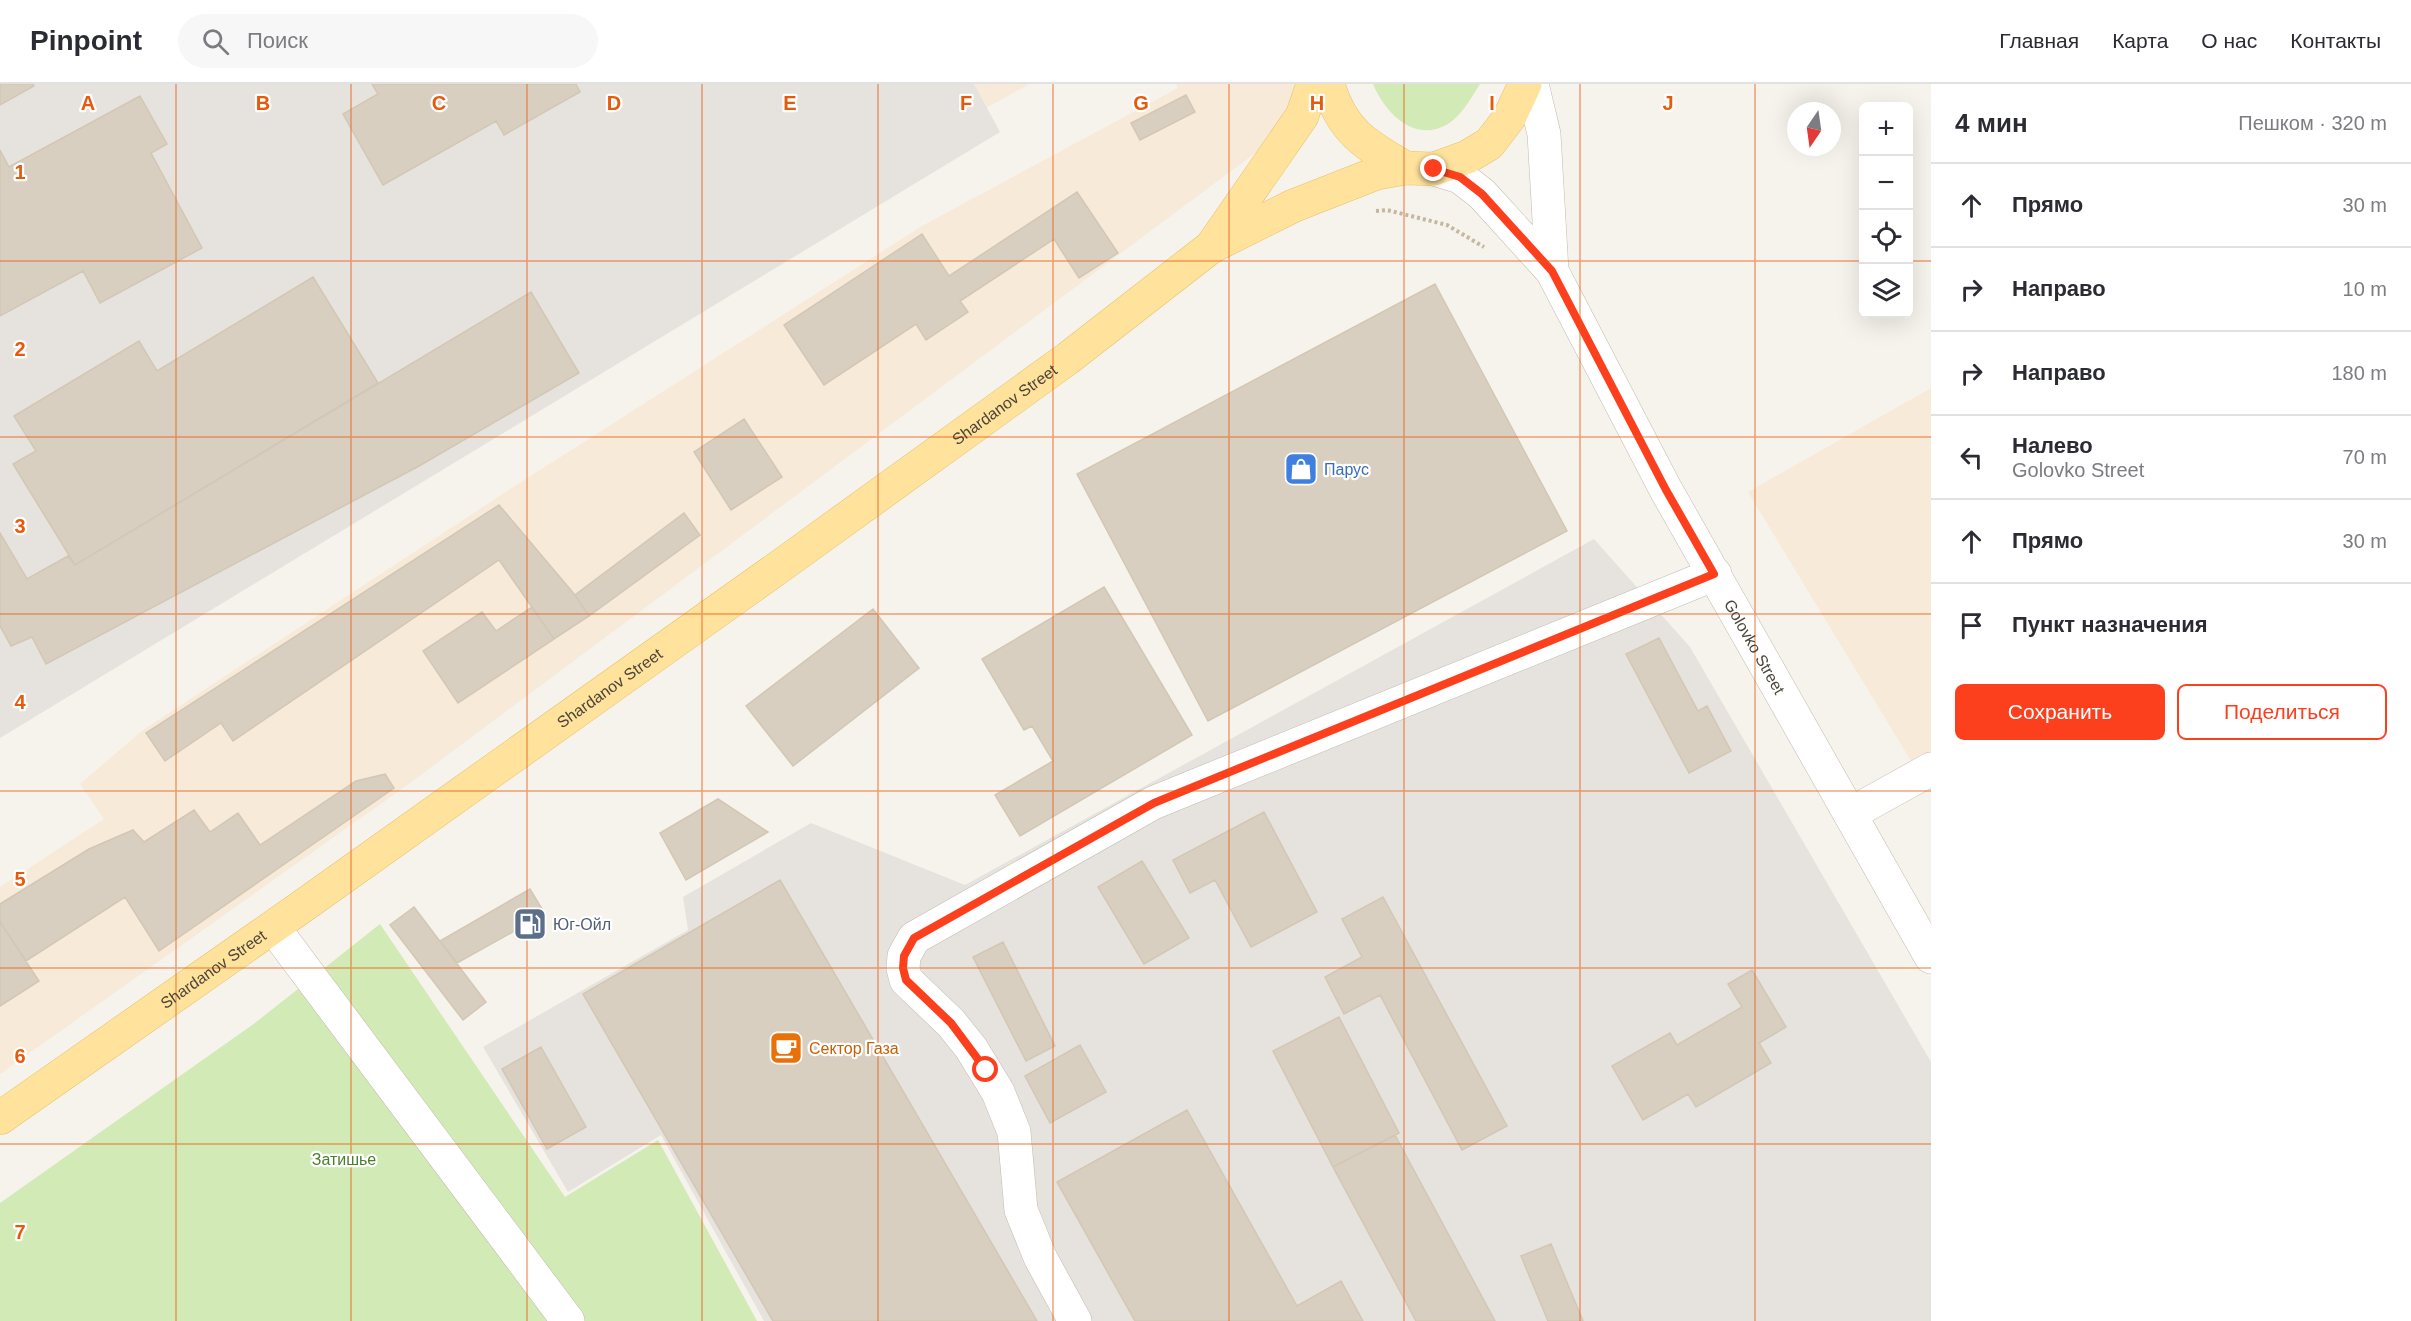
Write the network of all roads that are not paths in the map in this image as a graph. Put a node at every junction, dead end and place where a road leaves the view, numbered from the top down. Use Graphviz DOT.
graph roads {
  1 [pos="1313,84"];
  2 [pos="1328,84"];
  3 [pos="1525,84"];
  4 [pos="1532,84"];
  5 [pos="1420,168"];
  6 [pos="1211,247"];
  7 [pos="1552,271"];
  8 [pos="1714,574"];
  9 [pos="1931,770"];
  10 [pos="1850,814"];
  11 [pos="273,927"];
  12 [pos="1931,957"];
  13 [pos="0,1118"];
  14 [pos="568,1321"];
  15 [pos="1075,1321"];
  1 -- 6 [label="main road"];
  2 -- 5 [label="main road"];
  3 -- 5 [label="main road"];
  4 -- 7 [label="street"];
  5 -- 6 [label="main road"];
  5 -- 7 [label="street"];
  6 -- 11 [label="main road, Shardanov Street"];
  7 -- 8 [label="street, Golovko Street"];
  8 -- 10 [label="street, Golovko Street"];
  8 -- 15 [label="street"];
  9 -- 10 [label="street"];
  10 -- 12 [label="street, Golovko Street"];
  11 -- 13 [label="main road, Shardanov Street"];
  11 -- 14 [label="street"];
}
